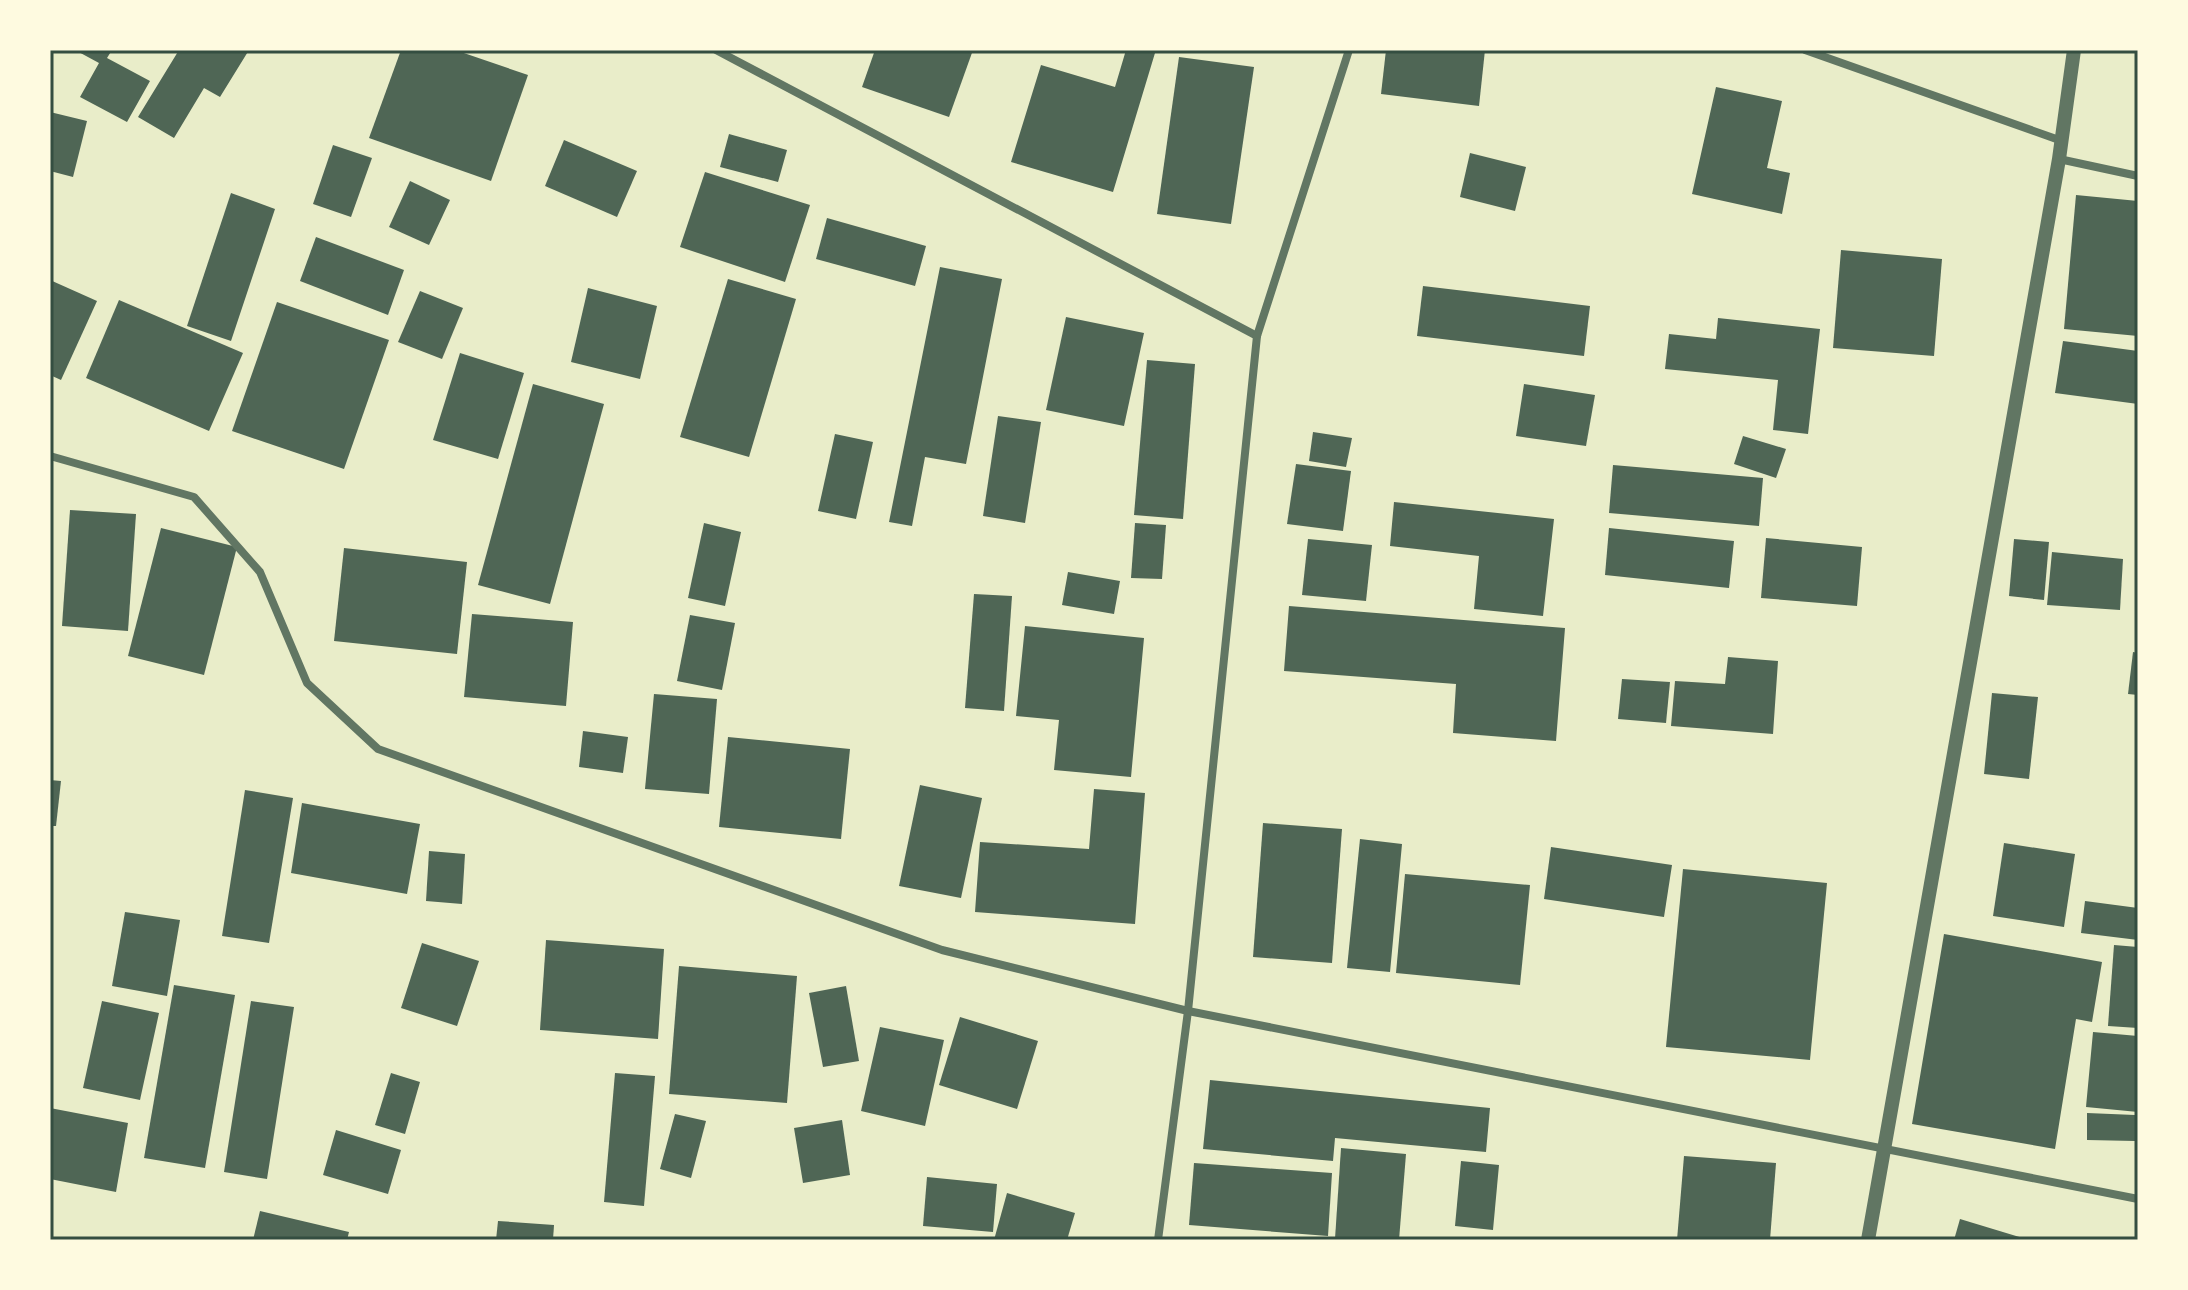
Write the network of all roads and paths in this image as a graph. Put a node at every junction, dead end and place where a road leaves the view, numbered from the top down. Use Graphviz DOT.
graph roads {
  1 [pos="716,50"];
  2 [pos="1349,50"];
  3 [pos="1805,50"];
  4 [pos="2074,50"];
  5 [pos="2062,141"];
  6 [pos="2059,159"];
  7 [pos="2138,176"];
  8 [pos="1257,336"];
  9 [pos="50,456"];
  10 [pos="1188,1011"];
  11 [pos="1884,1147"];
  12 [pos="2138,1199"];
  13 [pos="1158,1240"];
  14 [pos="1868,1240"];
  1 -- 8 [label="street"];
  2 -- 8 [label="street"];
  3 -- 5 [label="street"];
  4 -- 5 [label="street"];
  5 -- 6 [label="street"];
  6 -- 7 [label="street"];
  6 -- 11 [label="street"];
  8 -- 10 [label="street"];
  9 -- 10 [label="street"];
  10 -- 11 [label="street"];
  10 -- 13 [label="street"];
  11 -- 12 [label="street"];
  11 -- 14 [label="street"];
}
